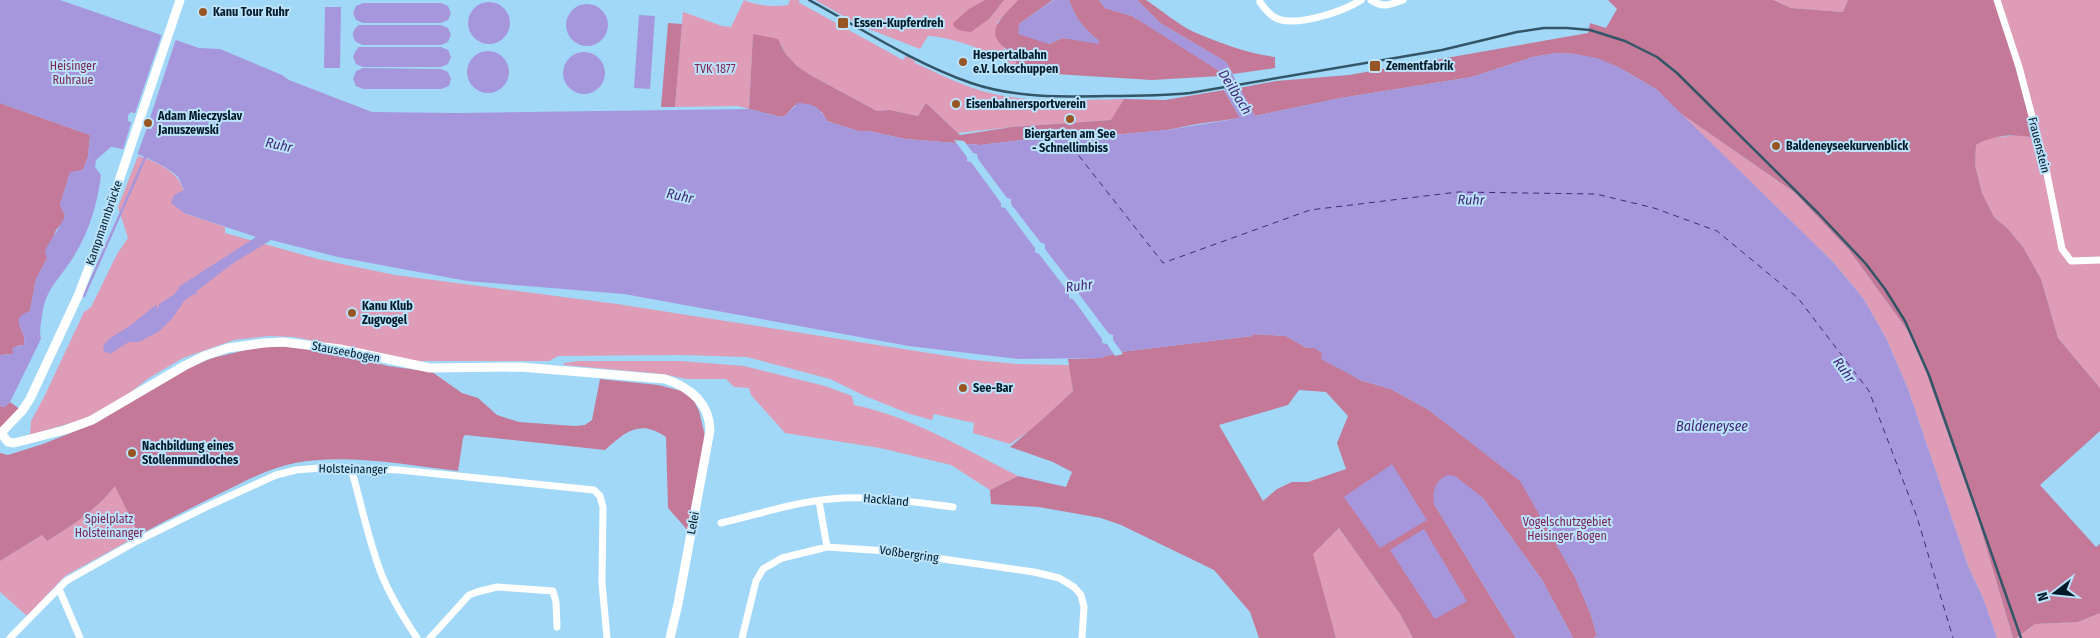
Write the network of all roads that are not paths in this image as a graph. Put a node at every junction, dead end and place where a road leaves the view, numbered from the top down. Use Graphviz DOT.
graph roads {
  1 [pos="180,0"];
  2 [pos="1362,0"];
  3 [pos="1371,0"];
  4 [pos="1403,0"];
  5 [pos="1997,0"];
  6 [pos="1260,2"];
  7 [pos="2100,260"];
  8 [pos="705,408"];
  9 [pos="0,434"];
  10 [pos="351,468"];
  11 [pos="819,501"];
  12 [pos="953,507"];
  13 [pos="721,523"];
  14 [pos="827,547"];
  15 [pos="59,589"];
  16 [pos="556,627"];
  17 [pos="10,638"];
  18 [pos="80,638"];
  19 [pos="417,638"];
  20 [pos="430,638"];
  21 [pos="607,638"];
  22 [pos="670,638"];
  23 [pos="742,638"];
  24 [pos="1082,638"];
  1 -- 9 [label="street, Kampmannbrücke"];
  2 -- 6 [label="street"];
  3 -- 4 [label="street"];
  5 -- 7 [label="street, Frauenstein"];
  8 -- 9 [label="street, Stauseebogen"];
  8 -- 22 [label="street, Lelei"];
  10 -- 15 [label="street, Holsteinanger"];
  10 -- 19 [label="street"];
  10 -- 21 [label="street, Holsteinanger"];
  11 -- 12 [label="street, Hackland"];
  11 -- 13 [label="street, Hackland"];
  11 -- 14 [label="street"];
  14 -- 23 [label="street, Voßbergring"];
  14 -- 24 [label="street, Voßbergring"];
  15 -- 17 [label="street, Holsteinanger"];
  15 -- 18 [label="street"];
  16 -- 20 [label="street"];
}
